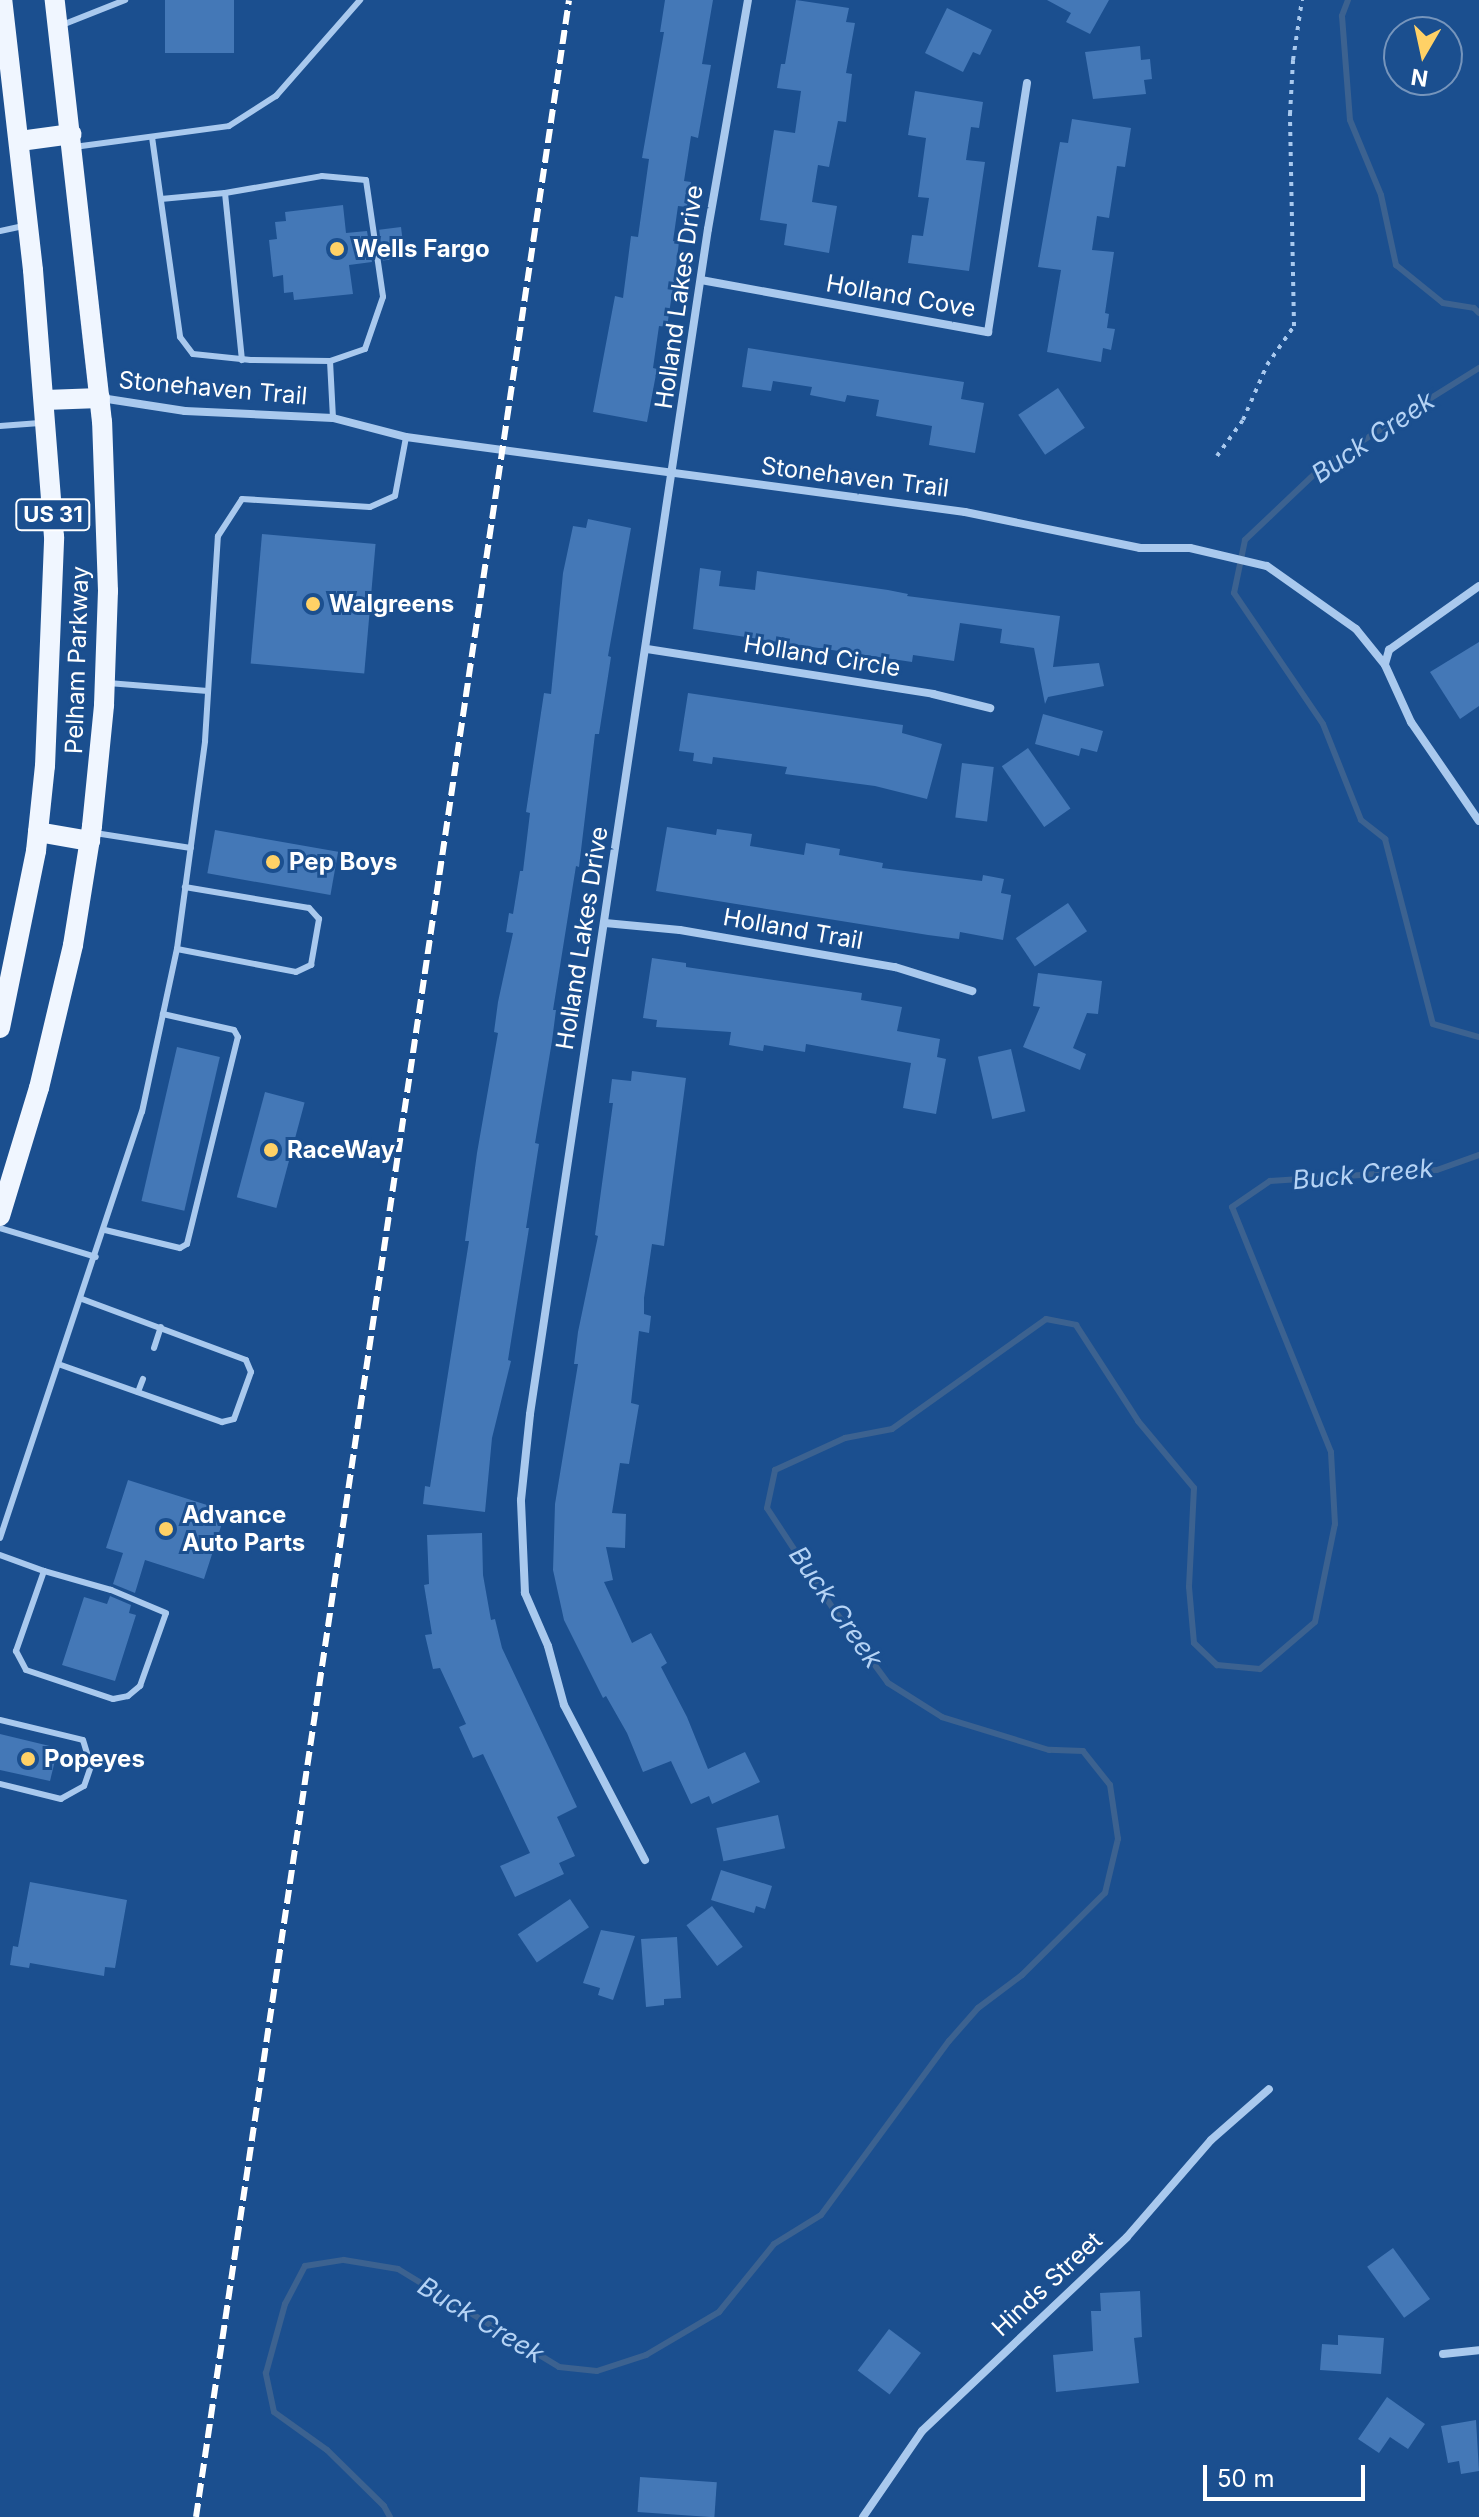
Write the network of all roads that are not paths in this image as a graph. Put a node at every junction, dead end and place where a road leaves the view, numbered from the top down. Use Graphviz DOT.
graph roads {
  1 [pos="2,0"];
  2 [pos="55,0"];
  3 [pos="125,0"];
  4 [pos="360,0"];
  5 [pos="748,0"];
  6 [pos="59,27"];
  7 [pos="5,64"];
  8 [pos="1027,83"];
  9 [pos="152,137"];
  10 [pos="20,141"];
  11 [pos="73,141"];
  12 [pos="225,193"];
  13 [pos="161,199"];
  14 [pos="29,225"];
  15 [pos="0,231"];
  16 [pos="701,280"];
  17 [pos="242,360"];
  18 [pos="330,361"];
  19 [pos="100,398"];
  20 [pos="45,400"];
  21 [pos="333,418"];
  22 [pos="47,422"];
  23 [pos="0,426"];
  24 [pos="406,437"];
  25 [pos="673,475"];
  26 [pos="1479,586"];
  27 [pos="647,649"];
  28 [pos="1385,665"];
  29 [pos="105,682"];
  30 [pos="208,691"];
  31 [pos="990,708"];
  32 [pos="1479,821"];
  33 [pos="38,832"];
  34 [pos="90,836"];
  35 [pos="191,848"];
  36 [pos="185,887"];
  37 [pos="605,923"];
  38 [pos="177,949"];
  39 [pos="972,991"];
  40 [pos="163,1014"];
  41 [pos="0,1028"];
  42 [pos="0,1216"];
  43 [pos="0,1228"];
  44 [pos="105,1230"];
  45 [pos="96,1257"];
  46 [pos="82,1299"];
  47 [pos="161,1327"];
  48 [pos="154,1348"];
  49 [pos="61,1365"];
  50 [pos="143,1379"];
  51 [pos="138,1392"];
  52 [pos="0,1538"];
  53 [pos="0,1555"];
  54 [pos="44,1571"];
  55 [pos="0,1720"];
  56 [pos="0,1784"];
  57 [pos="645,1860"];
  58 [pos="1269,2089"];
  59 [pos="1479,2350"];
  60 [pos="1443,2354"];
  61 [pos="863,2517"];
  1 -- 7 [label="main road, Pelham Parkway / US 31"];
  2 -- 6 [label="main road, Pelham Parkway / US 31"];
  3 -- 6 [label="lane"];
  4 -- 9 [label="lane"];
  5 -- 16 [label="street, Holland Lakes Drive"];
  6 -- 11 [label="main road, Pelham Parkway / US 31"];
  7 -- 10 [label="main road, Pelham Parkway / US 31"];
  8 -- 16 [label="street, Holland Cove"];
  9 -- 11 [label="lane"];
  9 -- 13 [label="lane"];
  10 -- 11 [label="main road"];
  10 -- 14 [label="main road, Pelham Parkway / US 31"];
  11 -- 19 [label="main road, Pelham Parkway / US 31"];
  12 -- 13 [label="lane"];
  12 -- 17 [label="lane"];
  12 -- 18 [label="lane"];
  13 -- 17 [label="lane"];
  14 -- 15 [label="lane"];
  14 -- 20 [label="main road, Pelham Parkway / US 31"];
  16 -- 25 [label="street, Holland Lakes Drive"];
  17 -- 18 [label="lane"];
  18 -- 21 [label="lane"];
  19 -- 20 [label="main road"];
  19 -- 21 [label="street, Stonehaven Trail"];
  19 -- 29 [label="main road, Pelham Parkway / US 31"];
  20 -- 22 [label="main road, Pelham Parkway / US 31"];
  21 -- 24 [label="street, Stonehaven Trail"];
  22 -- 23 [label="lane"];
  22 -- 33 [label="main road, Pelham Parkway / US 31"];
  24 -- 25 [label="street, Stonehaven Trail"];
  24 -- 30 [label="lane"];
  25 -- 27 [label="street, Holland Lakes Drive"];
  25 -- 28 [label="street, Stonehaven Trail"];
  26 -- 28 [label="street"];
  27 -- 31 [label="street, Holland Circle"];
  27 -- 37 [label="street, Holland Lakes Drive"];
  28 -- 32 [label="street, Stonehaven Trail"];
  29 -- 30 [label="lane"];
  29 -- 34 [label="main road, Pelham Parkway / US 31"];
  30 -- 35 [label="lane"];
  33 -- 34 [label="main road"];
  33 -- 41 [label="main road, Pelham Parkway / US 31"];
  34 -- 35 [label="lane"];
  34 -- 42 [label="main road, Pelham Parkway / US 31"];
  35 -- 36 [label="lane"];
  36 -- 38 [label="lane"];
  36 -- 38 [label="lane"];
  37 -- 39 [label="street, Holland Trail"];
  37 -- 57 [label="street, Holland Lakes Drive"];
  38 -- 40 [label="lane"];
  40 -- 44 [label="lane"];
  40 -- 44 [label="lane"];
  43 -- 45 [label="lane"];
  44 -- 45 [label="lane"];
  45 -- 46 [label="lane"];
  46 -- 47 [label="lane"];
  46 -- 49 [label="lane"];
  47 -- 48 [label="lane"];
  47 -- 51 [label="lane"];
  49 -- 51 [label="lane"];
  49 -- 52 [label="lane"];
  50 -- 51 [label="lane"];
  53 -- 54 [label="lane"];
  54 -- 54 [label="lane"];
  55 -- 56 [label="lane"];
  58 -- 61 [label="street, Hinds Street"];
  59 -- 60 [label="street"];
}
